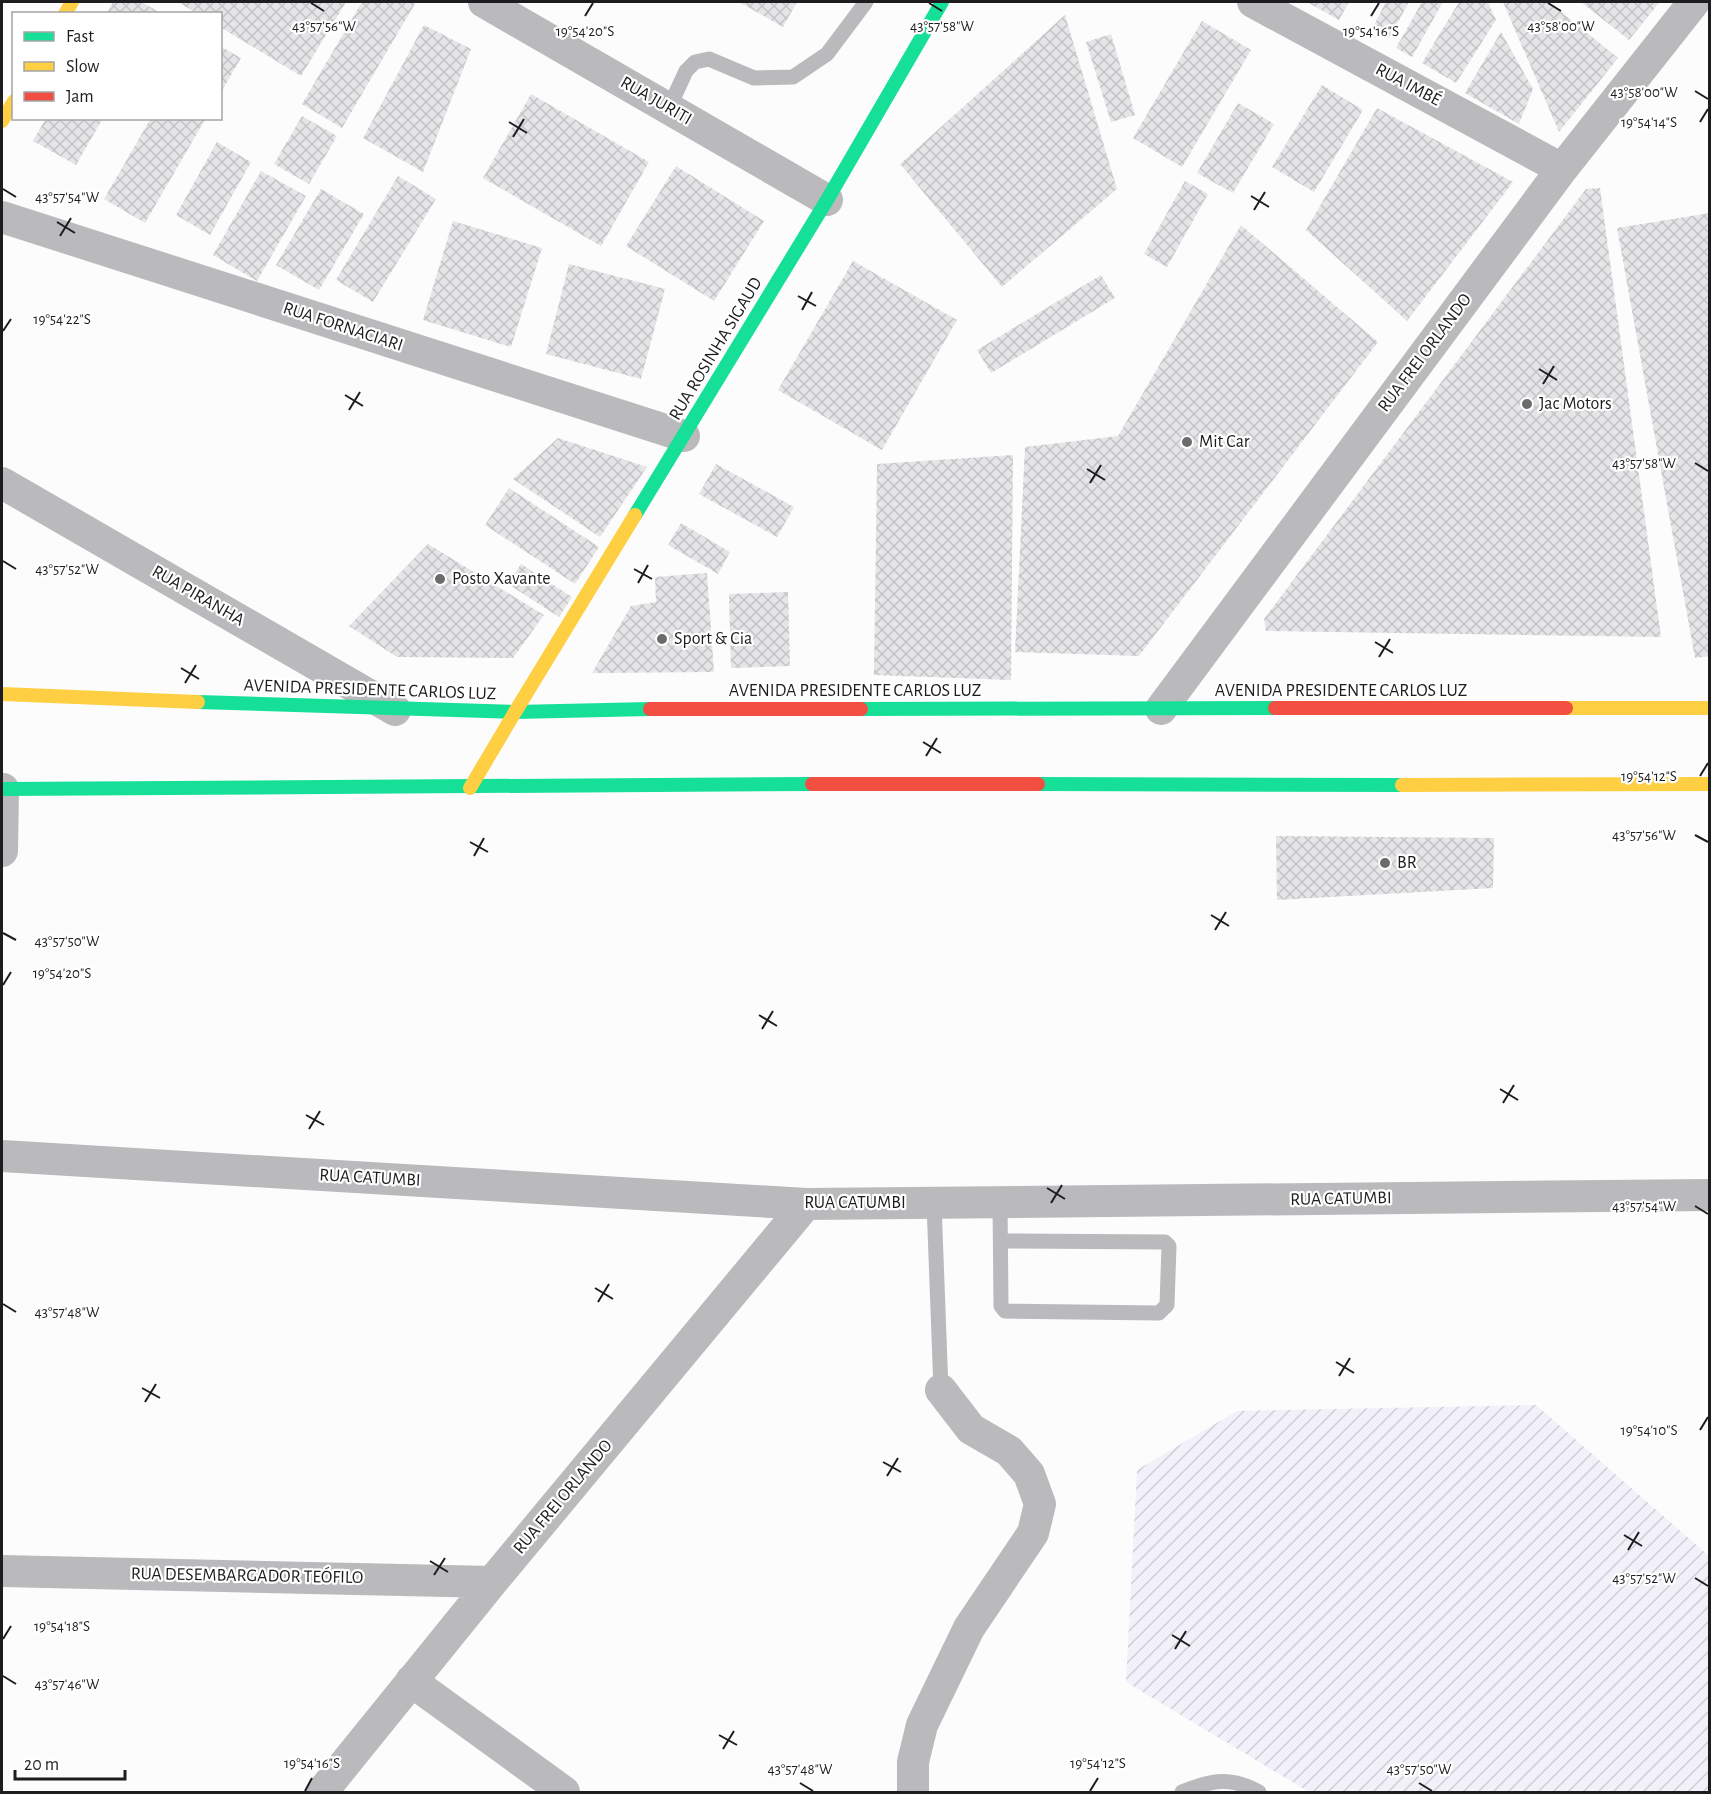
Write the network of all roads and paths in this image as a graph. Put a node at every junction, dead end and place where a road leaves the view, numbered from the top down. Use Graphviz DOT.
graph roads {
  1 [pos="484,2"];
  2 [pos="866,2"];
  3 [pos="942,2"];
  4 [pos="1253,2"];
  5 [pos="1694,2"];
  6 [pos="12,104"];
  7 [pos="669,108"];
  8 [pos="2,121"];
  9 [pos="1563,169"];
  10 [pos="827,200"];
  11 [pos="2,218"];
  12 [pos="684,436"];
  13 [pos="2,483"];
  14 [pos="2,694"];
  15 [pos="1710,708"];
  16 [pos="1161,709"];
  17 [pos="395,710"];
  18 [pos="515,712"];
  19 [pos="1710,784"];
  20 [pos="470,788"];
  21 [pos="2,789"];
  22 [pos="2,851"];
  23 [pos="2,1156"];
  24 [pos="1710,1195"];
  25 [pos="1000,1202"];
  26 [pos="934,1203"];
  27 [pos="806,1204"];
  28 [pos="1001,1241"];
  29 [pos="941,1390"];
  30 [pos="2,1571"];
  31 [pos="492,1582"];
  32 [pos="411,1681"];
  33 [pos="322,1792"];
  34 [pos="564,1792"];
  35 [pos="913,1792"];
  36 [pos="1182,1792"];
  37 [pos="1259,1792"];
  1 -- 7 [label="street, RUA JURITI"];
  2 -- 7 [label="lane"];
  3 -- 10 [label="main road, RUA ROSINHA SIGAUD"];
  4 -- 9 [label="street, RUA IMBÉ"];
  5 -- 9 [label="street, RUA FREI ORLANDO"];
  6 -- 8 [label="main road"];
  7 -- 10 [label="street, RUA JURITI"];
  9 -- 16 [label="street, RUA FREI ORLANDO"];
  10 -- 12 [label="main road, RUA ROSINHA SIGAUD"];
  11 -- 12 [label="street, RUA FORNACIARI"];
  12 -- 18 [label="main road, RUA ROSINHA SIGAUD"];
  13 -- 17 [label="street, RUA PIRANHA"];
  14 -- 17 [label="main road, AVENIDA PRESIDENTE CARLOS LUZ"];
  15 -- 16 [label="main road, AVENIDA PRESIDENTE CARLOS LUZ"];
  16 -- 18 [label="main road, AVENIDA PRESIDENTE CARLOS LUZ"];
  17 -- 18 [label="main road, AVENIDA PRESIDENTE CARLOS LUZ"];
  18 -- 20 [label="main road, RUA ROSINHA SIGAUD"];
  19 -- 20 [label="main road"];
  20 -- 21 [label="main road"];
  21 -- 22 [label="street"];
  23 -- 27 [label="street, RUA CATUMBI"];
  24 -- 25 [label="street, RUA CATUMBI"];
  25 -- 26 [label="street, RUA CATUMBI"];
  25 -- 28 [label="lane"];
  26 -- 27 [label="street, RUA CATUMBI"];
  26 -- 29 [label="lane"];
  27 -- 31 [label="street, RUA FREI ORLANDO"];
  28 -- 28 [label="lane"];
  29 -- 35 [label="street"];
  30 -- 31 [label="street, RUA DESEMBARGADOR TEÓFILO"];
  31 -- 32 [label="street, RUA FREI ORLANDO"];
  32 -- 33 [label="street, RUA FREI ORLANDO"];
  32 -- 34 [label="street"];
  36 -- 37 [label="lane"];
}
